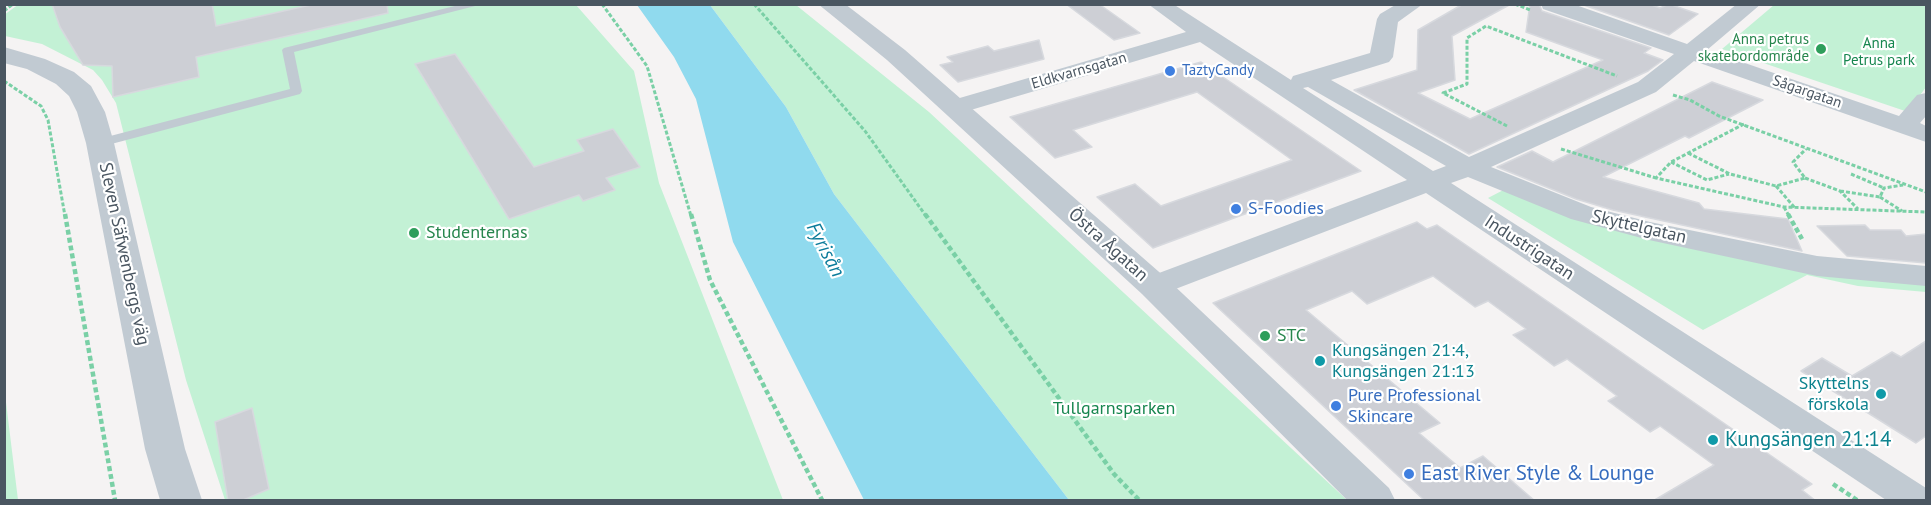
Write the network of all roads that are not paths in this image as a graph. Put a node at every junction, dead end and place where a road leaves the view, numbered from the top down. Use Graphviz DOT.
graph roads {
  1 [pos="478,4"];
  2 [pos="829,4"];
  3 [pos="1158,4"];
  4 [pos="1413,4"];
  5 [pos="1551,4"];
  6 [pos="1751,4"];
  7 [pos="1203,34"];
  8 [pos="1690,53"];
  9 [pos="4,55"];
  10 [pos="1312,79"];
  11 [pos="1282,86"];
  12 [pos="1926,100"];
  13 [pos="955,107"];
  14 [pos="1916,130"];
  15 [pos="100,143"];
  16 [pos="1468,167"];
  17 [pos="1427,181"];
  18 [pos="1926,276"];
  19 [pos="1154,286"];
  20 [pos="1905,498"];
  21 [pos="181,501"];
  22 [pos="1374,501"];
  1 -- 15 [label="lane"];
  2 -- 13 [label="street, Östra Ågatan"];
  3 -- 7 [label="street, Industrigatan"];
  4 -- 10 [label="street"];
  5 -- 8 [label="street, Sågargatan"];
  6 -- 8 [label="street"];
  7 -- 11 [label="street, Industrigatan"];
  7 -- 13 [label="street, Eldkvarnsgatan"];
  8 -- 14 [label="street, Sågargatan"];
  8 -- 16 [label="street"];
  9 -- 15 [label="street, Sleven Säfwenbergs väg"];
  10 -- 11 [label="street"];
  10 -- 16 [label="street, Skyttelgatan"];
  11 -- 17 [label="street, Industrigatan"];
  12 -- 14 [label="street"];
  13 -- 19 [label="street, Östra Ågatan"];
  15 -- 21 [label="street, Sleven Säfwenbergs väg"];
  16 -- 17 [label="street"];
  16 -- 18 [label="street, Skyttelgatan"];
  17 -- 19 [label="street"];
  17 -- 20 [label="street, Industrigatan"];
  19 -- 22 [label="street, Östra Ågatan"];
}
